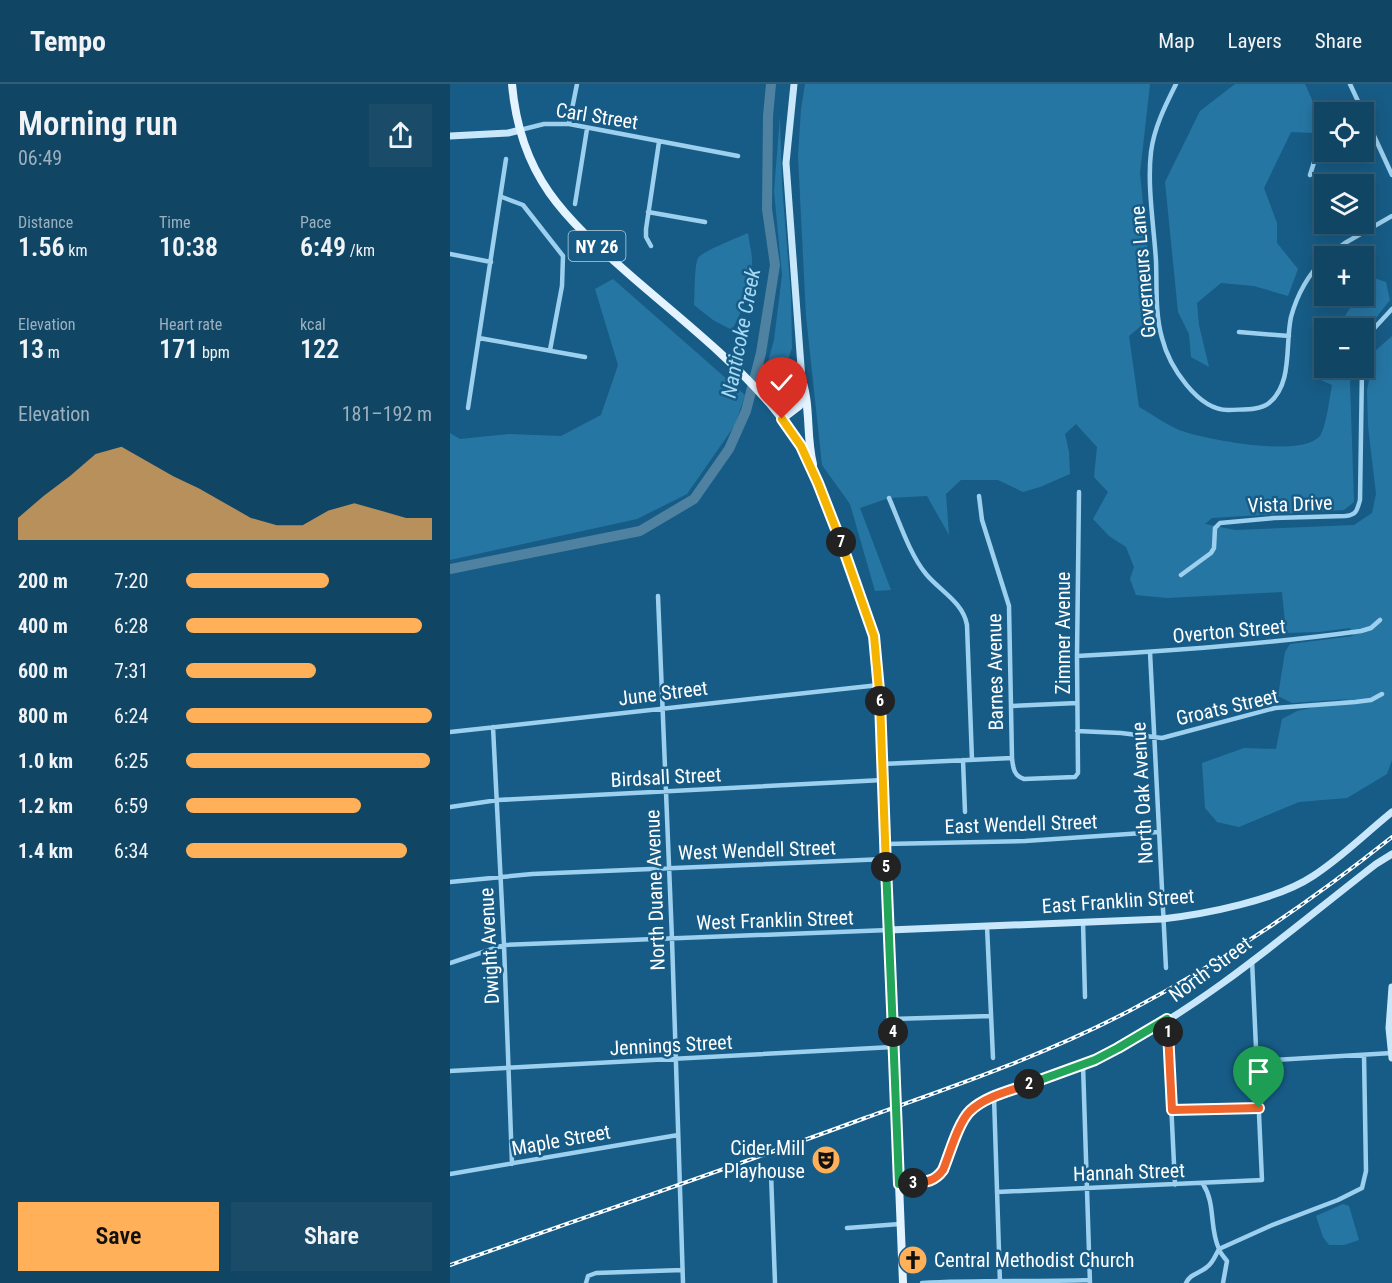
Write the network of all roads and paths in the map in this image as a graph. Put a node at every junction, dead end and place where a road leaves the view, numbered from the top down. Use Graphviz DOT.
graph roads {
  1 [pos="512,84"];
  2 [pos="577,84"];
  3 [pos="794,84"];
  4 [pos="1176,84"];
  5 [pos="1350,84"];
  6 [pos="1358,102"];
  7 [pos="569,124"];
  8 [pos="587,129"];
  9 [pos="520,130"];
  10 [pos="450,136"];
  11 [pos="1374,141"];
  12 [pos="659,142"];
  13 [pos="738,156"];
  14 [pos="506,159"];
  15 [pos="1314,162"];
  16 [pos="1310,175"];
  17 [pos="1392,176"];
  18 [pos="502,197"];
  19 [pos="575,204"];
  20 [pos="648,212"];
  21 [pos="1392,216"];
  22 [pos="705,222"];
  23 [pos="651,246"];
  24 [pos="1341,246"];
  25 [pos="450,254"];
  26 [pos="491,262"];
  27 [pos="1314,273"];
  28 [pos="1392,309"];
  29 [pos="1374,328"];
  30 [pos="1239,332"];
  31 [pos="1289,336"];
  32 [pos="479,338"];
  33 [pos="550,350"];
  34 [pos="585,357"];
  35 [pos="1362,378"];
  36 [pos="802,380"];
  37 [pos="806,392"];
  38 [pos="468,408"];
  39 [pos="776,411"];
  40 [pos="782,419"];
  41 [pos="818,483"];
  42 [pos="1079,492"];
  43 [pos="979,496"];
  44 [pos="889,498"];
  45 [pos="1181,575"];
  46 [pos="658,596"];
  47 [pos="1380,620"];
  48 [pos="1150,652"];
  49 [pos="1077,656"];
  50 [pos="879,685"];
  51 [pos="1382,694"];
  52 [pos="1077,703"];
  53 [pos="1011,706"];
  54 [pos="663,708"];
  55 [pos="493,726"];
  56 [pos="1077,731"];
  57 [pos="450,732"];
  58 [pos="1154,738"];
  59 [pos="1012,758"];
  60 [pos="963,760"];
  61 [pos="972,760"];
  62 [pos="882,764"];
  63 [pos="1019,777"];
  64 [pos="883,780"];
  65 [pos="667,792"];
  66 [pos="498,800"];
  67 [pos="450,807"];
  68 [pos="965,812"];
  69 [pos="1392,812"];
  70 [pos="1158,832"];
  71 [pos="885,844"];
  72 [pos="1392,854"];
  73 [pos="886,859"];
  74 [pos="670,868"];
  75 [pos="501,877"];
  76 [pos="450,882"];
  77 [pos="1162,919"];
  78 [pos="1083,922"];
  79 [pos="987,926"];
  80 [pos="889,930"];
  81 [pos="672,939"];
  82 [pos="504,945"];
  83 [pos="1252,960"];
  84 [pos="450,963"];
  85 [pos="1166,968"];
  86 [pos="1392,987"];
  87 [pos="1085,997"];
  88 [pos="991,1016"];
  89 [pos="892,1019"];
  90 [pos="1167,1019"];
  91 [pos="893,1047"];
  92 [pos="1364,1055"];
  93 [pos="1392,1055"];
  94 [pos="993,1058"];
  95 [pos="676,1059"];
  96 [pos="1257,1061"];
  97 [pos="1083,1065"];
  98 [pos="509,1068"];
  99 [pos="450,1071"];
  100 [pos="994,1097"];
  101 [pos="1259,1108"];
  102 [pos="1172,1110"];
  103 [pos="678,1135"];
  104 [pos="512,1164"];
  105 [pos="771,1173"];
  106 [pos="450,1174"];
  107 [pos="899,1184"];
  108 [pos="1203,1184"];
  109 [pos="1175,1185"];
  110 [pos="1087,1188"];
  111 [pos="997,1192"];
  112 [pos="900,1224"];
  113 [pos="847,1228"];
  114 [pos="1218,1249"];
  115 [pos="682,1270"];
  116 [pos="1000,1282"];
  117 [pos="1090,1282"];
  118 [pos="586,1283"];
  119 [pos="683,1283"];
  120 [pos="776,1283"];
  121 [pos="903,1283"];
  122 [pos="922,1283"];
  123 [pos="1186,1283"];
  124 [pos="1223,1283"];
  1 -- 9 [label="main road, NY 26"];
  2 -- 7 [label="street"];
  3 -- 36 [label="street"];
  4 -- 31 [label="street, Governeurs Lane"];
  5 -- 6 [label="street"];
  7 -- 8 [label="street, Carl Street"];
  7 -- 9 [label="street, Carl Street"];
  8 -- 12 [label="street, Carl Street"];
  8 -- 19 [label="street"];
  9 -- 10 [label="street, Carl Street"];
  9 -- 39 [label="main road, NY 26"];
  11 -- 17 [label="street"];
  12 -- 13 [label="street, Carl Street"];
  12 -- 20 [label="street"];
  14 -- 18 [label="street"];
  15 -- 16 [label="street"];
  18 -- 26 [label="street"];
  18 -- 33 [label="street"];
  20 -- 22 [label="street"];
  20 -- 23 [label="street"];
  21 -- 24 [label="street, Governeurs Lane"];
  25 -- 26 [label="street"];
  26 -- 32 [label="street"];
  27 -- 31 [label="street, Governeurs Lane"];
  28 -- 29 [label="street"];
  30 -- 31 [label="street"];
  32 -- 33 [label="street"];
  32 -- 38 [label="street"];
  33 -- 34 [label="street"];
  35 -- 45 [label="street, Vista Drive"];
  36 -- 37 [label="main road"];
  36 -- 39 [label="main road"];
  37 -- 40 [label="main road"];
  37 -- 41 [label="main road"];
  39 -- 40 [label="main road, NY 26"];
  40 -- 41 [label="main road, NY 26"];
  41 -- 50 [label="main road, NY 26"];
  42 -- 49 [label="street, Zimmer Avenue"];
  43 -- 53 [label="street, Barnes Avenue"];
  44 -- 61 [label="street"];
  46 -- 54 [label="street, North Duane Avenue"];
  47 -- 48 [label="street, Overton Street"];
  48 -- 49 [label="street, Overton Street"];
  48 -- 58 [label="street, North Oak Avenue"];
  49 -- 52 [label="street, Zimmer Avenue"];
  50 -- 54 [label="street, June Street"];
  50 -- 62 [label="main road, NY 26"];
  51 -- 58 [label="street, Groats Street"];
  52 -- 53 [label="street"];
  52 -- 56 [label="street, Zimmer Avenue"];
  53 -- 59 [label="street, Barnes Avenue"];
  54 -- 55 [label="street, June Street"];
  54 -- 65 [label="street, North Duane Avenue"];
  55 -- 57 [label="street, June Street"];
  55 -- 66 [label="street, Dwight Avenue"];
  56 -- 58 [label="street, Groats Street"];
  56 -- 63 [label="street, Zimmer Avenue"];
  58 -- 70 [label="street, North Oak Avenue"];
  59 -- 61 [label="street"];
  59 -- 63 [label="street, Barnes Avenue"];
  60 -- 61 [label="street"];
  60 -- 62 [label="street"];
  60 -- 68 [label="street"];
  62 -- 64 [label="main road, NY 26"];
  64 -- 65 [label="street, Birdsall Street"];
  64 -- 71 [label="main road, NY 26"];
  65 -- 66 [label="street, Birdsall Street"];
  65 -- 74 [label="street, North Duane Avenue"];
  66 -- 67 [label="street, Birdsall Street"];
  66 -- 75 [label="street, Dwight Avenue"];
  69 -- 77 [label="street, East Franklin Street"];
  70 -- 71 [label="street, East Wendell Street"];
  70 -- 77 [label="street, North Oak Avenue"];
  71 -- 73 [label="main road, NY 26"];
  72 -- 83 [label="street, North Street"];
  73 -- 74 [label="street, West Wendell Street"];
  73 -- 80 [label="main road, NY 26"];
  74 -- 75 [label="street, West Wendell Street"];
  74 -- 81 [label="street, North Duane Avenue"];
  75 -- 76 [label="street, West Wendell Street"];
  75 -- 82 [label="street, Dwight Avenue"];
  77 -- 78 [label="street, East Franklin Street"];
  77 -- 85 [label="street, North Oak Avenue"];
  78 -- 79 [label="street, East Franklin Street"];
  78 -- 87 [label="street"];
  79 -- 80 [label="street, East Franklin Street"];
  79 -- 88 [label="street"];
  80 -- 81 [label="street, West Franklin Street"];
  80 -- 89 [label="main road, NY 26"];
  81 -- 82 [label="street, West Franklin Street"];
  81 -- 95 [label="street, North Duane Avenue"];
  82 -- 84 [label="street, West Franklin Street"];
  82 -- 98 [label="street, Dwight Avenue"];
  83 -- 90 [label="street, North Street"];
  83 -- 96 [label="street"];
  86 -- 93 [label="street"];
  88 -- 89 [label="street"];
  88 -- 94 [label="street"];
  89 -- 91 [label="main road, NY 26"];
  90 -- 97 [label="street, North Street"];
  90 -- 102 [label="street"];
  91 -- 95 [label="street, Jennings Street"];
  91 -- 107 [label="main road, NY 26"];
  92 -- 93 [label="street"];
  92 -- 96 [label="street"];
  92 -- 114 [label="street"];
  95 -- 98 [label="street, Jennings Street"];
  95 -- 103 [label="street, North Duane Avenue"];
  96 -- 101 [label="street"];
  97 -- 100 [label="street, North Street"];
  97 -- 110 [label="street"];
  98 -- 99 [label="street, Jennings Street"];
  98 -- 104 [label="street, Dwight Avenue"];
  100 -- 107 [label="street, North Street"];
  100 -- 111 [label="street"];
  101 -- 102 [label="street"];
  101 -- 108 [label="street, Hannah Street"];
  102 -- 109 [label="street"];
  103 -- 104 [label="street, Maple Street"];
  103 -- 115 [label="street, North Duane Avenue"];
  104 -- 106 [label="street, Maple Street"];
  105 -- 120 [label="street"];
  107 -- 112 [label="main road, NY 26"];
  108 -- 109 [label="street, Hannah Street"];
  108 -- 114 [label="street"];
  109 -- 110 [label="street, Hannah Street"];
  110 -- 111 [label="street, Hannah Street"];
  110 -- 117 [label="street"];
  111 -- 116 [label="street"];
  112 -- 113 [label="street"];
  112 -- 121 [label="main road, NY 26"];
  114 -- 123 [label="street"];
  114 -- 124 [label="street"];
  115 -- 118 [label="street"];
  115 -- 119 [label="street, North Duane Avenue"];
  116 -- 117 [label="street"];
  116 -- 122 [label="street"];
}
